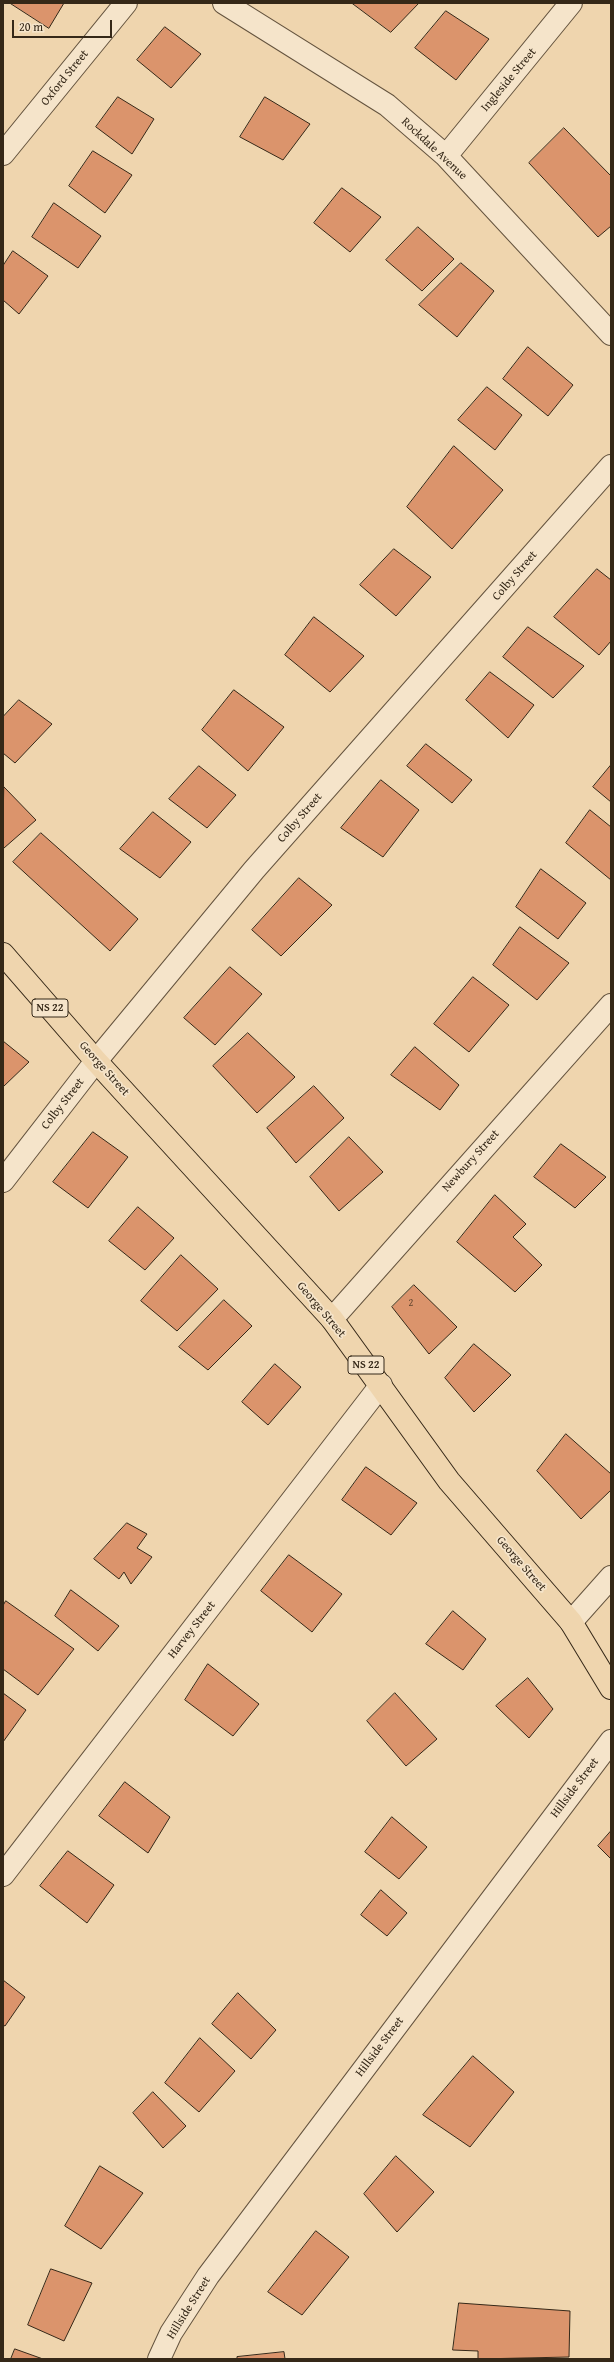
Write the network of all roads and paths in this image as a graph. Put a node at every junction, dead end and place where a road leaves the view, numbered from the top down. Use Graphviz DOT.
graph roads {
  1 [pos="126,3"];
  2 [pos="224,3"];
  3 [pos="571,3"];
  4 [pos="3,154"];
  5 [pos="446,156"];
  6 [pos="611,334"];
  7 [pos="611,466"];
  8 [pos="3,954"];
  9 [pos="611,1004"];
  10 [pos="96,1062"];
  11 [pos="3,1181"];
  12 [pos="332,1319"];
  13 [pos="380,1385"];
  14 [pos="611,1577"];
  15 [pos="571,1622"];
  16 [pos="611,1688"];
  17 [pos="611,1741"];
  18 [pos="3,1875"];
  19 [pos="159,2359"];
  1 -- 4 [label="street, Oxford Street"];
  2 -- 5 [label="street, Rockdale Avenue"];
  3 -- 5 [label="street, Ingleside Street"];
  5 -- 6 [label="street, Rockdale Avenue"];
  7 -- 10 [label="street, Colby Street"];
  8 -- 10 [label="main road, George Street / NS 22"];
  9 -- 12 [label="street, Newbury Street"];
  10 -- 11 [label="street, Colby Street"];
  10 -- 12 [label="main road, George Street / NS 22"];
  12 -- 13 [label="main road, George Street / NS 22"];
  13 -- 15 [label="main road, George Street / NS 22"];
  13 -- 18 [label="street, Harvey Street"];
  14 -- 15 [label="street"];
  15 -- 16 [label="main road, George Street / NS 22"];
  17 -- 19 [label="street, Hillside Street"];
}
